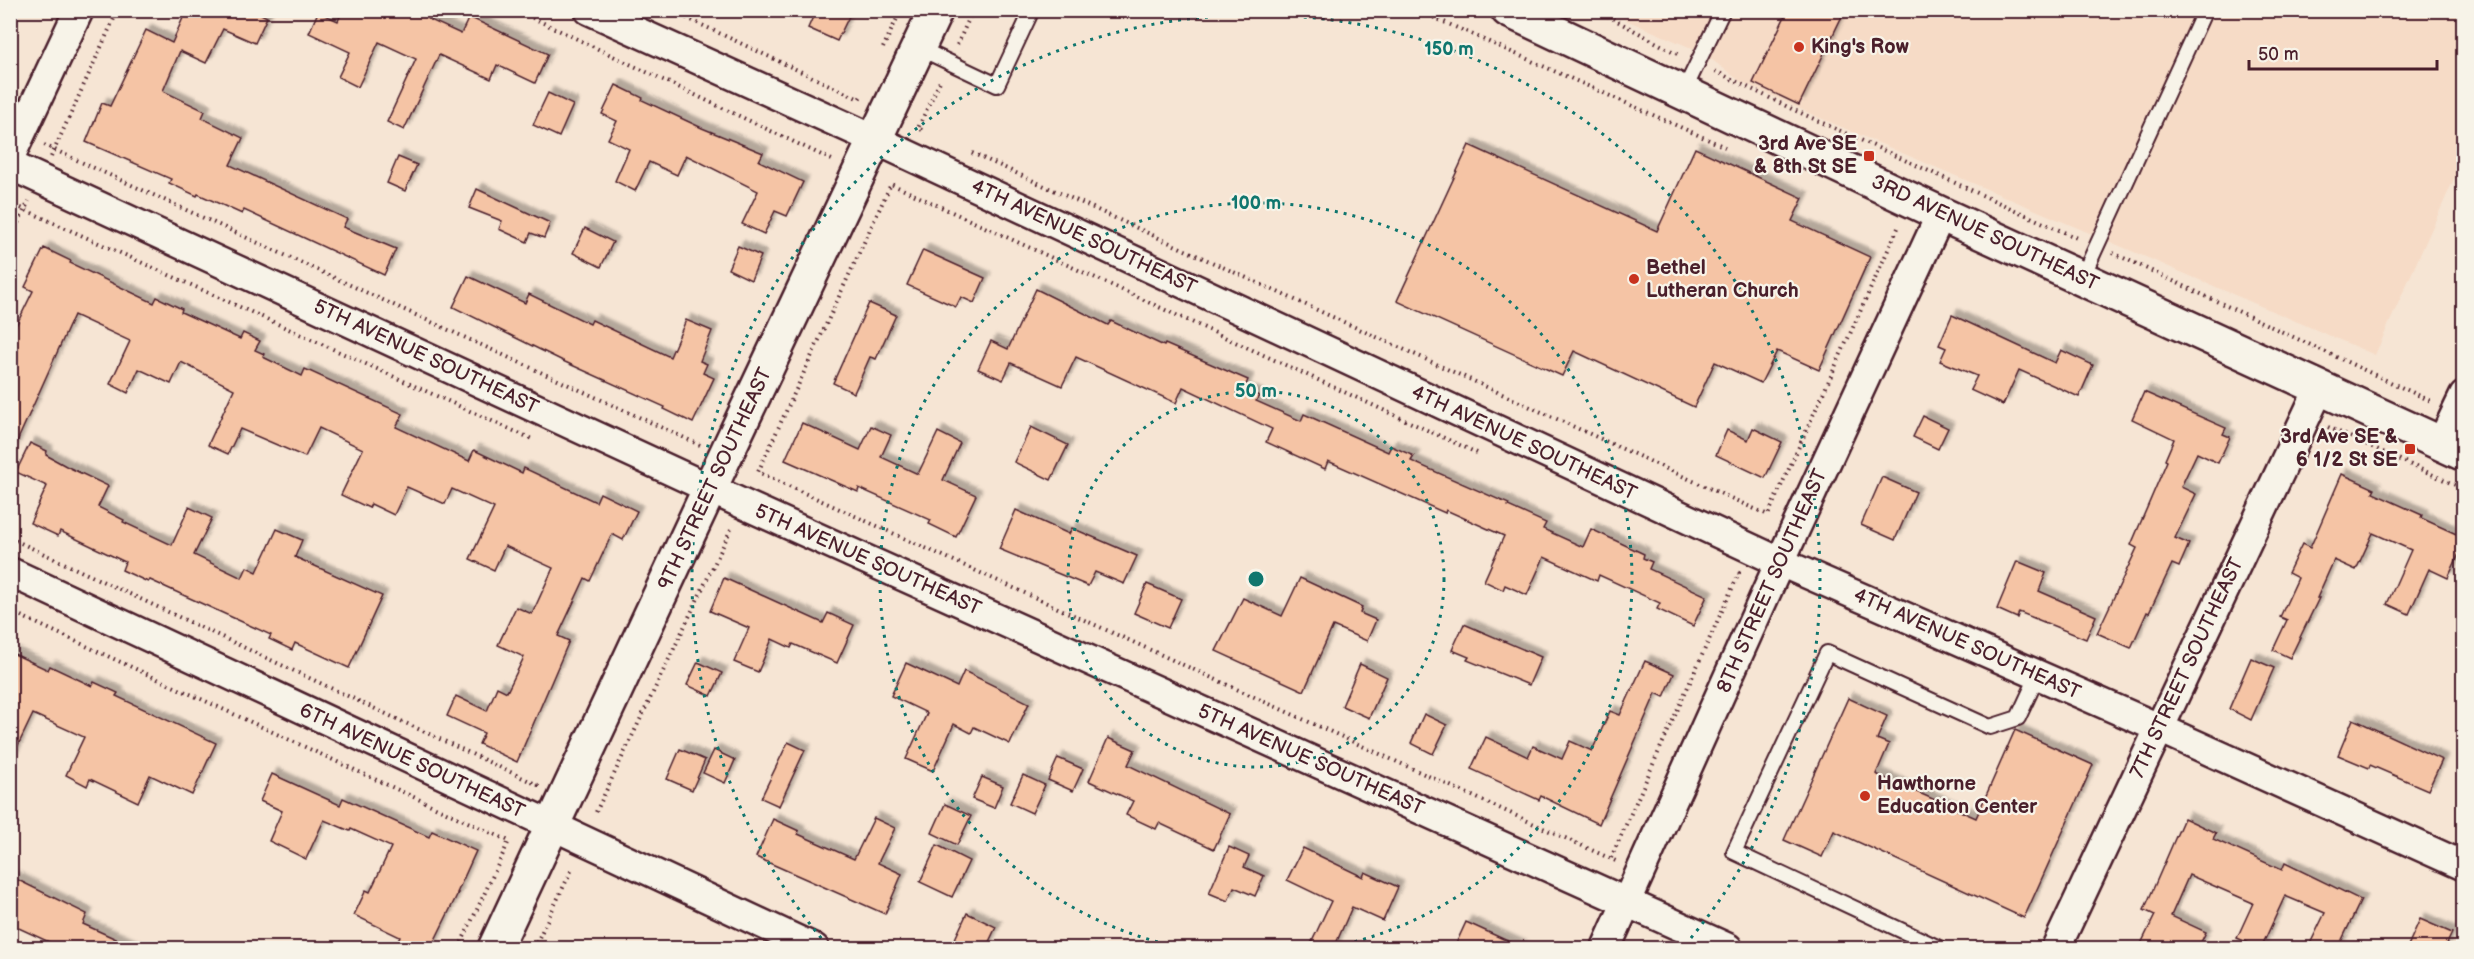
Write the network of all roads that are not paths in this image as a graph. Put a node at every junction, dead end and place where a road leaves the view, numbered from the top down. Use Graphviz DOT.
graph roads {
  1 [pos="79,10"];
  2 [pos="589,10"];
  3 [pos="936,10"];
  4 [pos="1032,10"];
  5 [pos="1508,10"];
  6 [pos="1723,10"];
  7 [pos="2205,10"];
  8 [pos="919,48"];
  9 [pos="1684,91"];
  10 [pos="876,140"];
  11 [pos="10,157"];
  12 [pos="10,165"];
  13 [pos="1941,214"];
  14 [pos="2082,278"];
  15 [pos="2313,403"];
  16 [pos="2460,404"];
  17 [pos="2452,449"];
  18 [pos="710,488"];
  19 [pos="1780,562"];
  20 [pos="10,572"];
  21 [pos="2038,675"];
  22 [pos="2159,728"];
  23 [pos="552,826"];
  24 [pos="2463,866"];
  25 [pos="1627,903"];
  26 [pos="495,948"];
  27 [pos="814,948"];
  28 [pos="1606,948"];
  29 [pos="1728,948"];
  30 [pos="1939,948"];
  31 [pos="2056,948"];
  1 -- 11 [label="street"];
  2 -- 10 [label="street, 4TH AVENUE SOUTHEAST"];
  3 -- 8 [label="street, 9TH STREET SOUTHEAST"];
  4 -- 8 [label="lane"];
  5 -- 9 [label="street, 3RD AVENUE SOUTHEAST"];
  6 -- 9 [label="lane"];
  7 -- 14 [label="lane"];
  8 -- 10 [label="street, 9TH STREET SOUTHEAST"];
  9 -- 13 [label="street, 3RD AVENUE SOUTHEAST"];
  10 -- 18 [label="street, 9TH STREET SOUTHEAST"];
  10 -- 19 [label="street, 4TH AVENUE SOUTHEAST"];
  12 -- 18 [label="street, 5TH AVENUE SOUTHEAST"];
  13 -- 14 [label="street, 3RD AVENUE SOUTHEAST"];
  13 -- 19 [label="street, 8TH STREET SOUTHEAST"];
  14 -- 15 [label="street, 3RD AVENUE SOUTHEAST"];
  15 -- 17 [label="street, 3RD AVENUE SOUTHEAST"];
  15 -- 22 [label="street, 7TH STREET SOUTHEAST"];
  16 -- 17 [label="street"];
  18 -- 23 [label="street, 9TH STREET SOUTHEAST"];
  18 -- 25 [label="street, 5TH AVENUE SOUTHEAST"];
  19 -- 21 [label="street, 4TH AVENUE SOUTHEAST"];
  19 -- 25 [label="street, 8TH STREET SOUTHEAST"];
  20 -- 23 [label="street, 6TH AVENUE SOUTHEAST"];
  21 -- 22 [label="street, 4TH AVENUE SOUTHEAST"];
  21 -- 30 [label="lane"];
  22 -- 24 [label="street, 4TH AVENUE SOUTHEAST"];
  22 -- 31 [label="street, 7TH STREET SOUTHEAST"];
  23 -- 26 [label="street, 9TH STREET SOUTHEAST"];
  23 -- 27 [label="street, 6TH AVENUE SOUTHEAST"];
  25 -- 28 [label="street, 8TH STREET SOUTHEAST"];
  25 -- 29 [label="street, 5TH AVENUE SOUTHEAST"];
}
